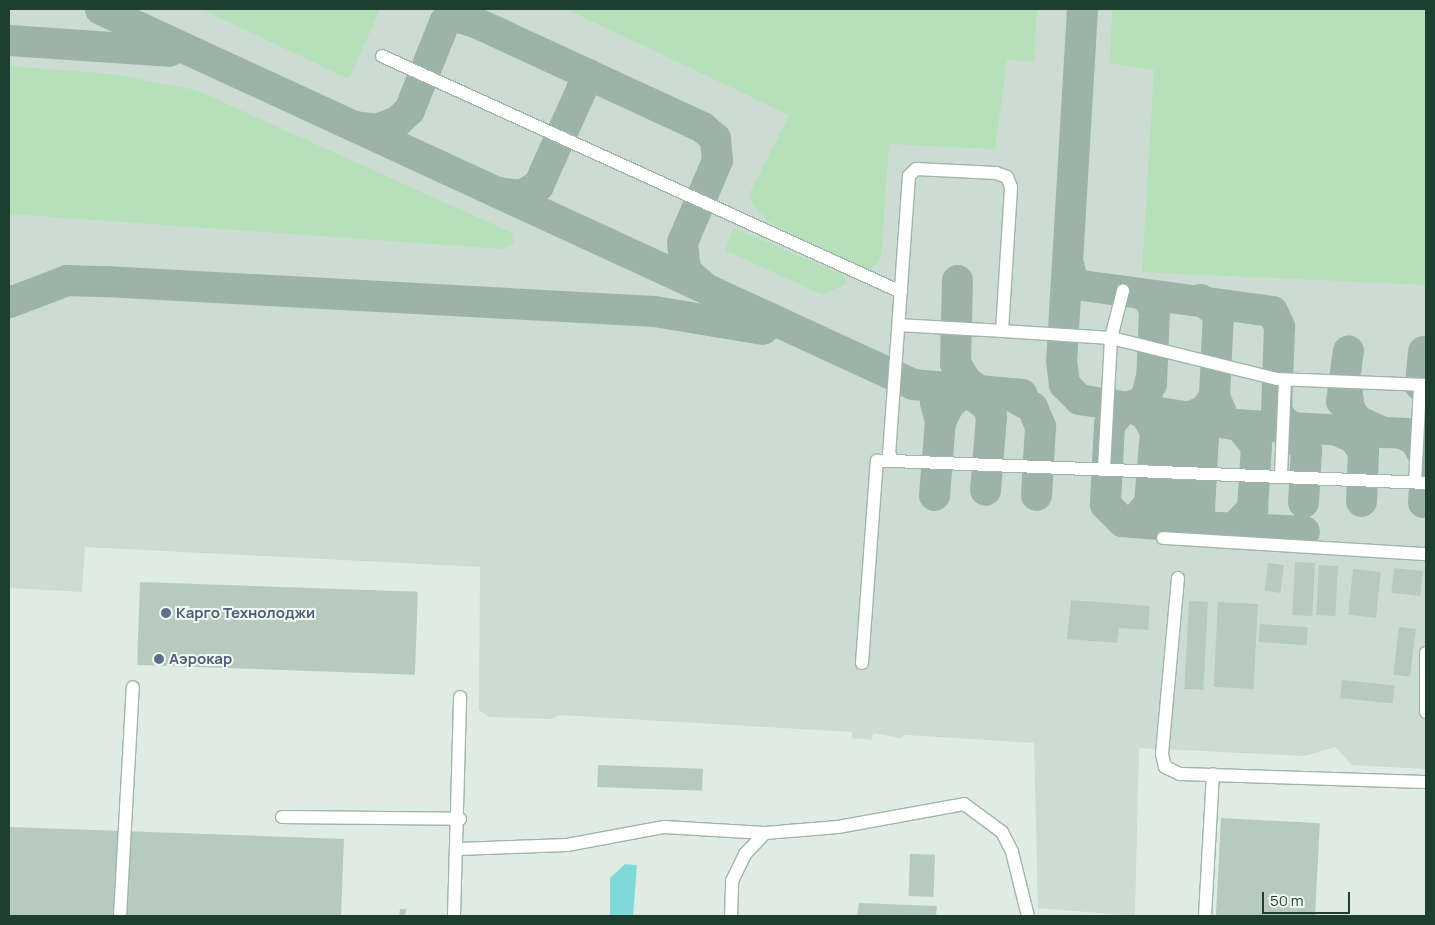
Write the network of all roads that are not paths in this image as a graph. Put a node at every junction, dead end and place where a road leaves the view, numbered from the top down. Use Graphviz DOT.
graph roads {
  1 [pos="382,56"];
  2 [pos="1123,291"];
  3 [pos="901,292"];
  4 [pos="899,325"];
  5 [pos="1002,332"];
  6 [pos="1111,338"];
  7 [pos="1285,380"];
  8 [pos="1423,385"];
  9 [pos="893,461"];
  10 [pos="1104,468"];
  11 [pos="1281,475"];
  12 [pos="1420,483"];
  13 [pos="1162,538"];
  14 [pos="1426,554"];
  15 [pos="1178,578"];
  16 [pos="1426,653"];
  17 [pos="862,663"];
  18 [pos="133,687"];
  19 [pos="460,697"];
  20 [pos="1425,706"];
  21 [pos="1213,774"];
  22 [pos="1426,782"];
  23 [pos="282,817"];
  24 [pos="460,819"];
  25 [pos="765,833"];
  26 [pos="458,848"];
  27 [pos="120,916"];
  28 [pos="454,916"];
  29 [pos="731,916"];
  30 [pos="1028,916"];
  31 [pos="1205,916"];
  1 -- 3 [label="lane"];
  2 -- 6 [label="lane"];
  3 -- 4 [label="lane"];
  3 -- 5 [label="lane"];
  4 -- 5 [label="lane"];
  4 -- 9 [label="lane"];
  5 -- 6 [label="lane"];
  6 -- 7 [label="lane"];
  6 -- 10 [label="lane"];
  7 -- 8 [label="lane"];
  7 -- 11 [label="lane"];
  8 -- 12 [label="lane"];
  9 -- 10 [label="lane"];
  9 -- 17 [label="lane"];
  10 -- 11 [label="lane"];
  11 -- 12 [label="lane"];
  13 -- 14 [label="lane"];
  15 -- 21 [label="lane"];
  16 -- 20 [label="lane"];
  18 -- 27 [label="lane"];
  19 -- 24 [label="lane"];
  21 -- 22 [label="lane"];
  21 -- 31 [label="lane"];
  23 -- 24 [label="lane"];
  24 -- 26 [label="lane"];
  25 -- 26 [label="lane"];
  25 -- 29 [label="lane"];
  25 -- 30 [label="lane"];
  26 -- 28 [label="lane"];
}
